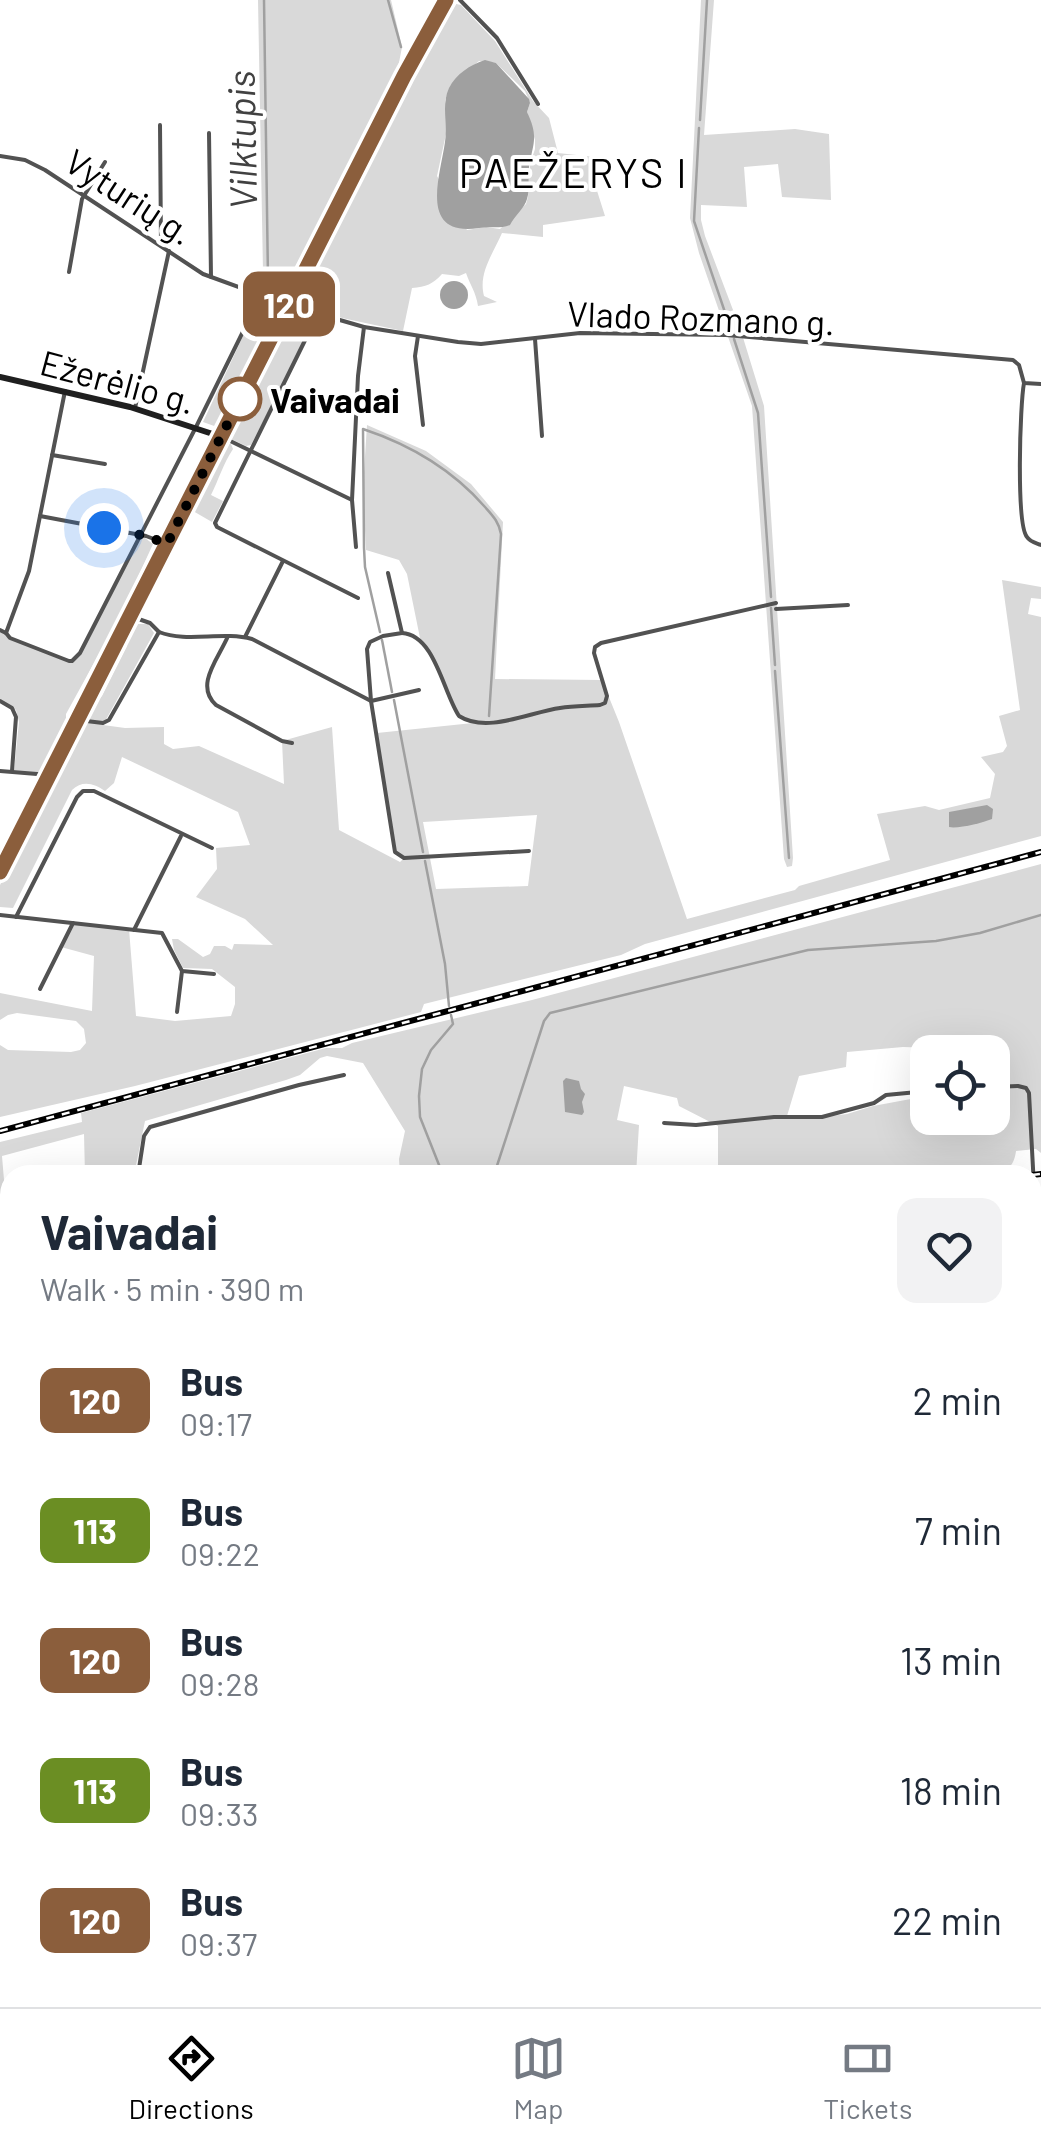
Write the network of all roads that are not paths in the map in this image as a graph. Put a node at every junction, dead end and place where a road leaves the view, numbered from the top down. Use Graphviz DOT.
graph roads {
  1 [pos="446,0"];
  2 [pos="460,0"];
  3 [pos="538,104"];
  4 [pos="160,125"];
  5 [pos="209,133"];
  6 [pos="0,156"];
  7 [pos="105,162"];
  8 [pos="84,195"];
  9 [pos="161,246"];
  10 [pos="170,251"];
  11 [pos="69,272"];
  12 [pos="211,276"];
  13 [pos="260,296"];
  14 [pos="288,305"];
  15 [pos="318,314"];
  16 [pos="364,326"];
  17 [pos="418,336"];
  18 [pos="535,339"];
  19 [pos="0,377"];
  20 [pos="1024,383"];
  21 [pos="1041,384"];
  22 [pos="64,391"];
  23 [pos="135,408"];
  24 [pos="423,425"];
  25 [pos="196,427"];
  26 [pos="542,436"];
  27 [pos="222,437"];
  28 [pos="251,450"];
  29 [pos="52,454"];
  30 [pos="105,464"];
  31 [pos="352,500"];
  32 [pos="40,516"];
  33 [pos="141,535"];
  34 [pos="167,544"];
  35 [pos="1041,544"];
  36 [pos="356,548"];
  37 [pos="283,561"];
  38 [pos="388,573"];
  39 [pos="358,598"];
  40 [pos="848,605"];
  41 [pos="130,616"];
  42 [pos="3,631"];
  43 [pos="159,632"];
  44 [pos="402,633"];
  45 [pos="228,636"];
  46 [pos="246,637"];
  47 [pos="418,690"];
  48 [pos="372,701"];
  49 [pos="0,702"];
  50 [pos="78,720"];
  51 [pos="292,743"];
  52 [pos="0,770"];
  53 [pos="12,771"];
  54 [pos="48,778"];
  55 [pos="182,834"];
  56 [pos="212,848"];
  57 [pos="529,851"];
  58 [pos="0,872"];
  59 [pos="0,915"];
  60 [pos="16,917"];
  61 [pos="74,922"];
  62 [pos="134,930"];
  63 [pos="182,971"];
  64 [pos="214,974"];
  65 [pos="40,990"];
  66 [pos="177,1012"];
  67 [pos="344,1075"];
  68 [pos="1010,1086"];
  69 [pos="910,1092"];
  70 [pos="664,1124"];
  71 [pos="140,1165"];
  72 [pos="1033,1165"];
  1 -- 14 [label="main road"];
  2 -- 3 [label="street"];
  4 -- 9 [label="street"];
  5 -- 12 [label="street"];
  6 -- 8 [label="street, Vyturių g."];
  7 -- 8 [label="street"];
  8 -- 9 [label="street, Vyturių g."];
  8 -- 11 [label="street"];
  9 -- 10 [label="street, Vyturių g."];
  10 -- 12 [label="street, Vyturių g."];
  10 -- 23 [label="street"];
  12 -- 13 [label="street, Vyturių g."];
  13 -- 14 [label="street, Vyturių g."];
  13 -- 25 [label="street"];
  14 -- 15 [label="street, Vlado Rozmano g."];
  14 -- 27 [label="main road"];
  15 -- 16 [label="street, Vlado Rozmano g."];
  15 -- 28 [label="street"];
  16 -- 17 [label="street, Vlado Rozmano g."];
  16 -- 31 [label="street"];
  17 -- 18 [label="street, Vlado Rozmano g."];
  17 -- 24 [label="street"];
  18 -- 20 [label="street, Vlado Rozmano g."];
  18 -- 26 [label="street"];
  19 -- 22 [label="main road, Ežerėlio g."];
  20 -- 21 [label="street"];
  20 -- 35 [label="street"];
  22 -- 23 [label="main road, Ežerėlio g."];
  22 -- 29 [label="street"];
  23 -- 25 [label="main road, Ežerėlio g."];
  25 -- 27 [label="main road, Ežerėlio g."];
  25 -- 33 [label="street"];
  27 -- 28 [label="street"];
  27 -- 34 [label="main road"];
  28 -- 31 [label="street"];
  28 -- 37 [label="street"];
  29 -- 30 [label="street"];
  29 -- 32 [label="street"];
  31 -- 36 [label="street"];
  32 -- 33 [label="street"];
  32 -- 42 [label="street"];
  33 -- 34 [label="street"];
  33 -- 42 [label="street"];
  34 -- 41 [label="main road"];
  37 -- 39 [label="street"];
  37 -- 46 [label="street"];
  38 -- 44 [label="street"];
  40 -- 44 [label="street"];
  41 -- 43 [label="street"];
  41 -- 50 [label="main road"];
  43 -- 45 [label="street"];
  43 -- 50 [label="street"];
  44 -- 48 [label="street"];
  45 -- 46 [label="street"];
  45 -- 51 [label="street"];
  46 -- 48 [label="street"];
  47 -- 48 [label="street"];
  48 -- 57 [label="street"];
  49 -- 53 [label="street"];
  50 -- 54 [label="main road"];
  52 -- 53 [label="street"];
  53 -- 54 [label="street"];
  54 -- 58 [label="main road"];
  55 -- 56 [label="street"];
  55 -- 60 [label="street"];
  55 -- 62 [label="street"];
  59 -- 60 [label="street"];
  60 -- 61 [label="street"];
  61 -- 62 [label="street"];
  61 -- 65 [label="street"];
  62 -- 63 [label="street"];
  63 -- 64 [label="street"];
  63 -- 66 [label="street"];
  67 -- 71 [label="street"];
  68 -- 72 [label="street"];
  69 -- 70 [label="street"];
}
